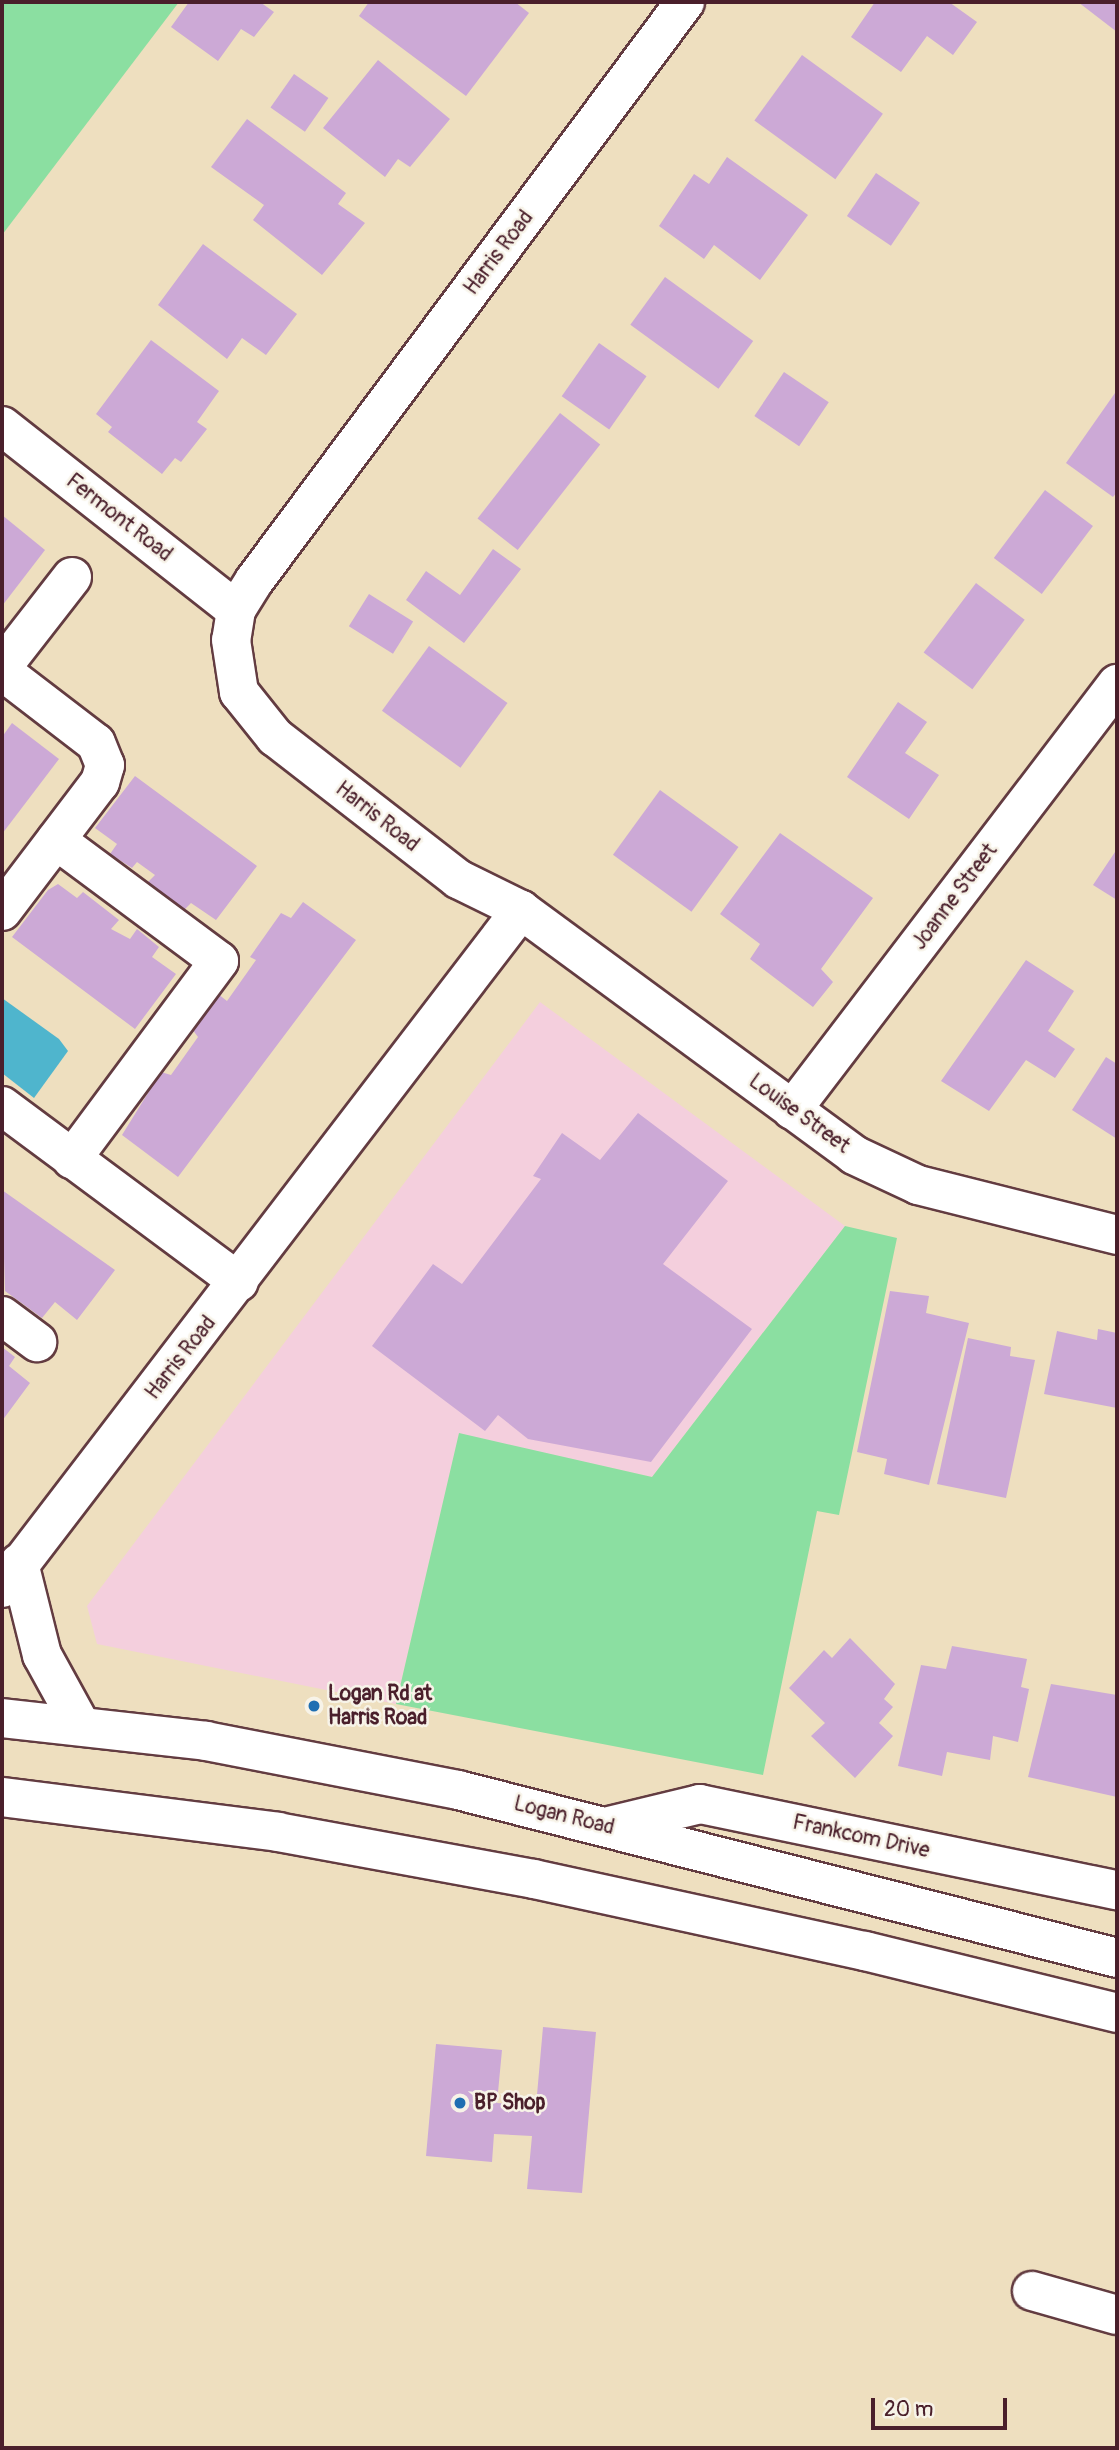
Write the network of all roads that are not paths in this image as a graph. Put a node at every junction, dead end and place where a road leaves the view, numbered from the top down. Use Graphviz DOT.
graph roads {
  1 [pos="685,2"];
  2 [pos="2,426"];
  3 [pos="72,577"];
  4 [pos="236,610"];
  5 [pos="2,669"];
  6 [pos="1117,684"];
  7 [pos="56,840"];
  8 [pos="521,910"];
  9 [pos="2,911"];
  10 [pos="2,1106"];
  11 [pos="792,1110"];
  12 [pos="72,1159"];
  13 [pos="1117,1235"];
  14 [pos="239,1282"];
  15 [pos="2,1316"];
  16 [pos="37,1342"];
  17 [pos="10,1575"];
  18 [pos="2,1718"];
  19 [pos="81,1726"];
  20 [pos="2,1797"];
  21 [pos="605,1827"];
  22 [pos="1117,1890"];
  23 [pos="1117,1958"];
  24 [pos="1117,2013"];
  25 [pos="1032,2291"];
  26 [pos="1117,2315"];
  1 -- 4 [label="street, Harris Road"];
  2 -- 4 [label="street, Fermont Road"];
  3 -- 5 [label="street"];
  4 -- 8 [label="street, Harris Road"];
  5 -- 7 [label="street"];
  6 -- 11 [label="street, Joanne Street"];
  7 -- 9 [label="street"];
  7 -- 12 [label="street"];
  8 -- 11 [label="street, Louise Street"];
  8 -- 14 [label="street, Harris Road"];
  10 -- 12 [label="street"];
  11 -- 13 [label="street, Louise Street"];
  12 -- 14 [label="street"];
  14 -- 17 [label="street, Harris Road"];
  15 -- 16 [label="street"];
  17 -- 19 [label="street"];
  18 -- 19 [label="street, Logan Road"];
  19 -- 21 [label="street, Logan Road"];
  20 -- 24 [label="street"];
  21 -- 22 [label="street, Frankcom Drive"];
  21 -- 23 [label="street, Logan Road"];
  25 -- 26 [label="street"];
}
